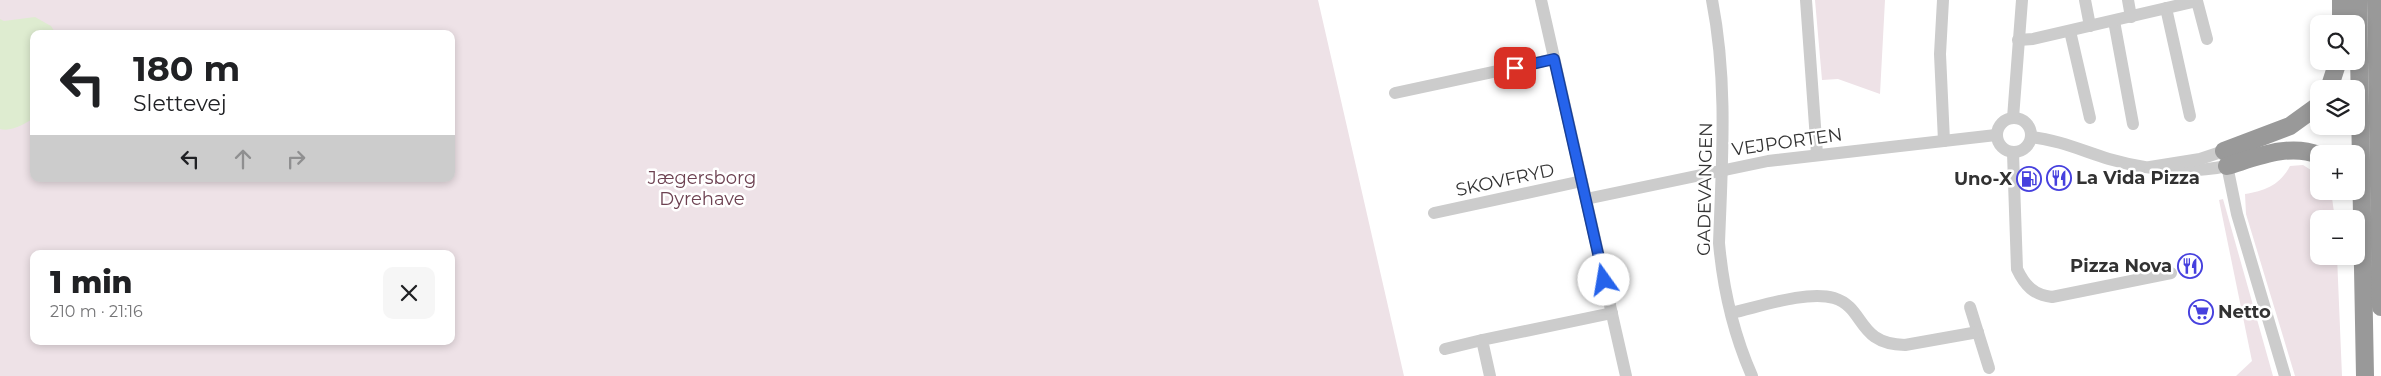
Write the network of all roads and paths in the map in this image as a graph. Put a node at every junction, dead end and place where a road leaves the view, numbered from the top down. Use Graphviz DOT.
graph roads {
  1 [pos="1541,0"];
  2 [pos="1712,0"];
  3 [pos="1806,0"];
  4 [pos="1943,0"];
  5 [pos="2022,0"];
  6 [pos="2084,0"];
  7 [pos="2128,0"];
  8 [pos="2341,0"];
  9 [pos="2358,0"];
  10 [pos="2376,0"];
  11 [pos="2173,5"];
  12 [pos="2341,15"];
  13 [pos="2131,16"];
  14 [pos="2114,21"];
  15 [pos="2090,26"];
  16 [pos="2070,31"];
  17 [pos="2206,39"];
  18 [pos="2018,40"];
  19 [pos="1554,59"];
  20 [pos="1396,94"];
  21 [pos="2310,112"];
  22 [pos="2190,116"];
  23 [pos="2013,118"];
  24 [pos="2090,118"];
  25 [pos="2133,124"];
  26 [pos="1996,135"];
  27 [pos="2031,137"];
  28 [pos="1944,141"];
  29 [pos="2014,153"];
  30 [pos="2310,153"];
  31 [pos="1817,154"];
  32 [pos="2226,159"];
  33 [pos="1722,170"];
  34 [pos="1582,181"];
  35 [pos="1586,199"];
  36 [pos="2362,210"];
  37 [pos="1434,213"];
  38 [pos="2363,265"];
  39 [pos="2171,273"];
  40 [pos="1970,307"];
  41 [pos="2381,307"];
  42 [pos="1612,313"];
  43 [pos="1731,313"];
  44 [pos="1978,332"];
  45 [pos="1482,340"];
  46 [pos="1445,349"];
  47 [pos="1989,368"];
  48 [pos="1490,376"];
  49 [pos="1626,376"];
  50 [pos="1752,376"];
  51 [pos="2285,376"];
  52 [pos="2365,376"];
  1 -- 19 [label="street"];
  2 -- 33 [label="street, GADEVANGEN"];
  3 -- 31 [label="street"];
  4 -- 28 [label="street"];
  5 -- 18 [label="street"];
  6 -- 15 [label="street"];
  7 -- 13 [label="street"];
  8 -- 12 [label="highway"];
  9 -- 36 [label="highway"];
  10 -- 41 [label="highway"];
  11 -- 13 [label="street"];
  11 -- 17 [label="street"];
  11 -- 22 [label="street"];
  13 -- 14 [label="street"];
  14 -- 15 [label="street"];
  14 -- 25 [label="street"];
  15 -- 16 [label="street"];
  16 -- 18 [label="street"];
  16 -- 24 [label="street"];
  18 -- 23 [label="street"];
  19 -- 20 [label="street"];
  19 -- 34 [label="street"];
  21 -- 32 [label="highway"];
  23 -- 26 [label="street"];
  23 -- 27 [label="street"];
  26 -- 28 [label="street, VEJPORTEN"];
  26 -- 29 [label="street"];
  27 -- 29 [label="street"];
  27 -- 32 [label="street"];
  28 -- 31 [label="street, VEJPORTEN"];
  29 -- 39 [label="street"];
  30 -- 32 [label="highway"];
  31 -- 33 [label="street, VEJPORTEN"];
  32 -- 51 [label="street"];
  33 -- 35 [label="street, VEJPORTEN"];
  33 -- 43 [label="street, GADEVANGEN"];
  34 -- 35 [label="street"];
  34 -- 37 [label="street, SKOVFRYD"];
  35 -- 42 [label="street"];
  38 -- 52 [label="highway"];
  40 -- 44 [label="street"];
  42 -- 45 [label="street"];
  42 -- 49 [label="street"];
  43 -- 44 [label="street"];
  43 -- 50 [label="street, GADEVANGEN"];
  44 -- 47 [label="street"];
  45 -- 46 [label="street"];
  45 -- 48 [label="street"];
}
